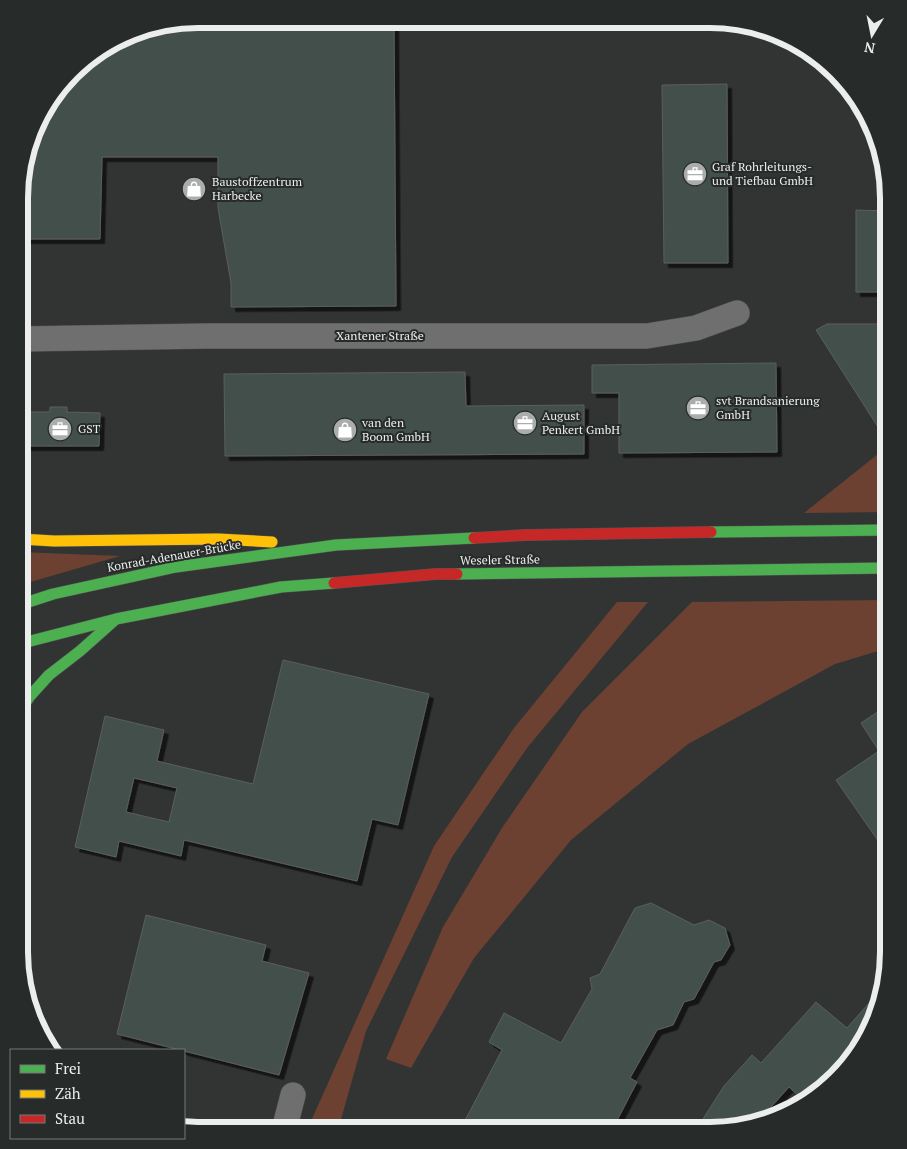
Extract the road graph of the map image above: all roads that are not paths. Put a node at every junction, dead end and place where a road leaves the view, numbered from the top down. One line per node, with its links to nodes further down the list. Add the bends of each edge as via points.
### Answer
1 (737, 313): 2 (street, Xantener Straße, via 696,328 647,336)
2 (28, 339)
3 (880, 530): 5 (main road, Weseler Straße, via 526,535)
4 (28, 540): 5 (main road, via 218,539)
5 (336, 545): 7 (main road, Konrad-Adenauer-Brücke, via 176,568)
6 (880, 568): 8 (main road, Weseler Straße, via 436,574 281,588)
7 (28, 602)
8 (116, 618): 9 (main road); 10 (main road, via 80,652 49,675)
9 (28, 642)
10 (28, 699)
11 (293, 1095): 12 (street)
12 (286, 1121)

